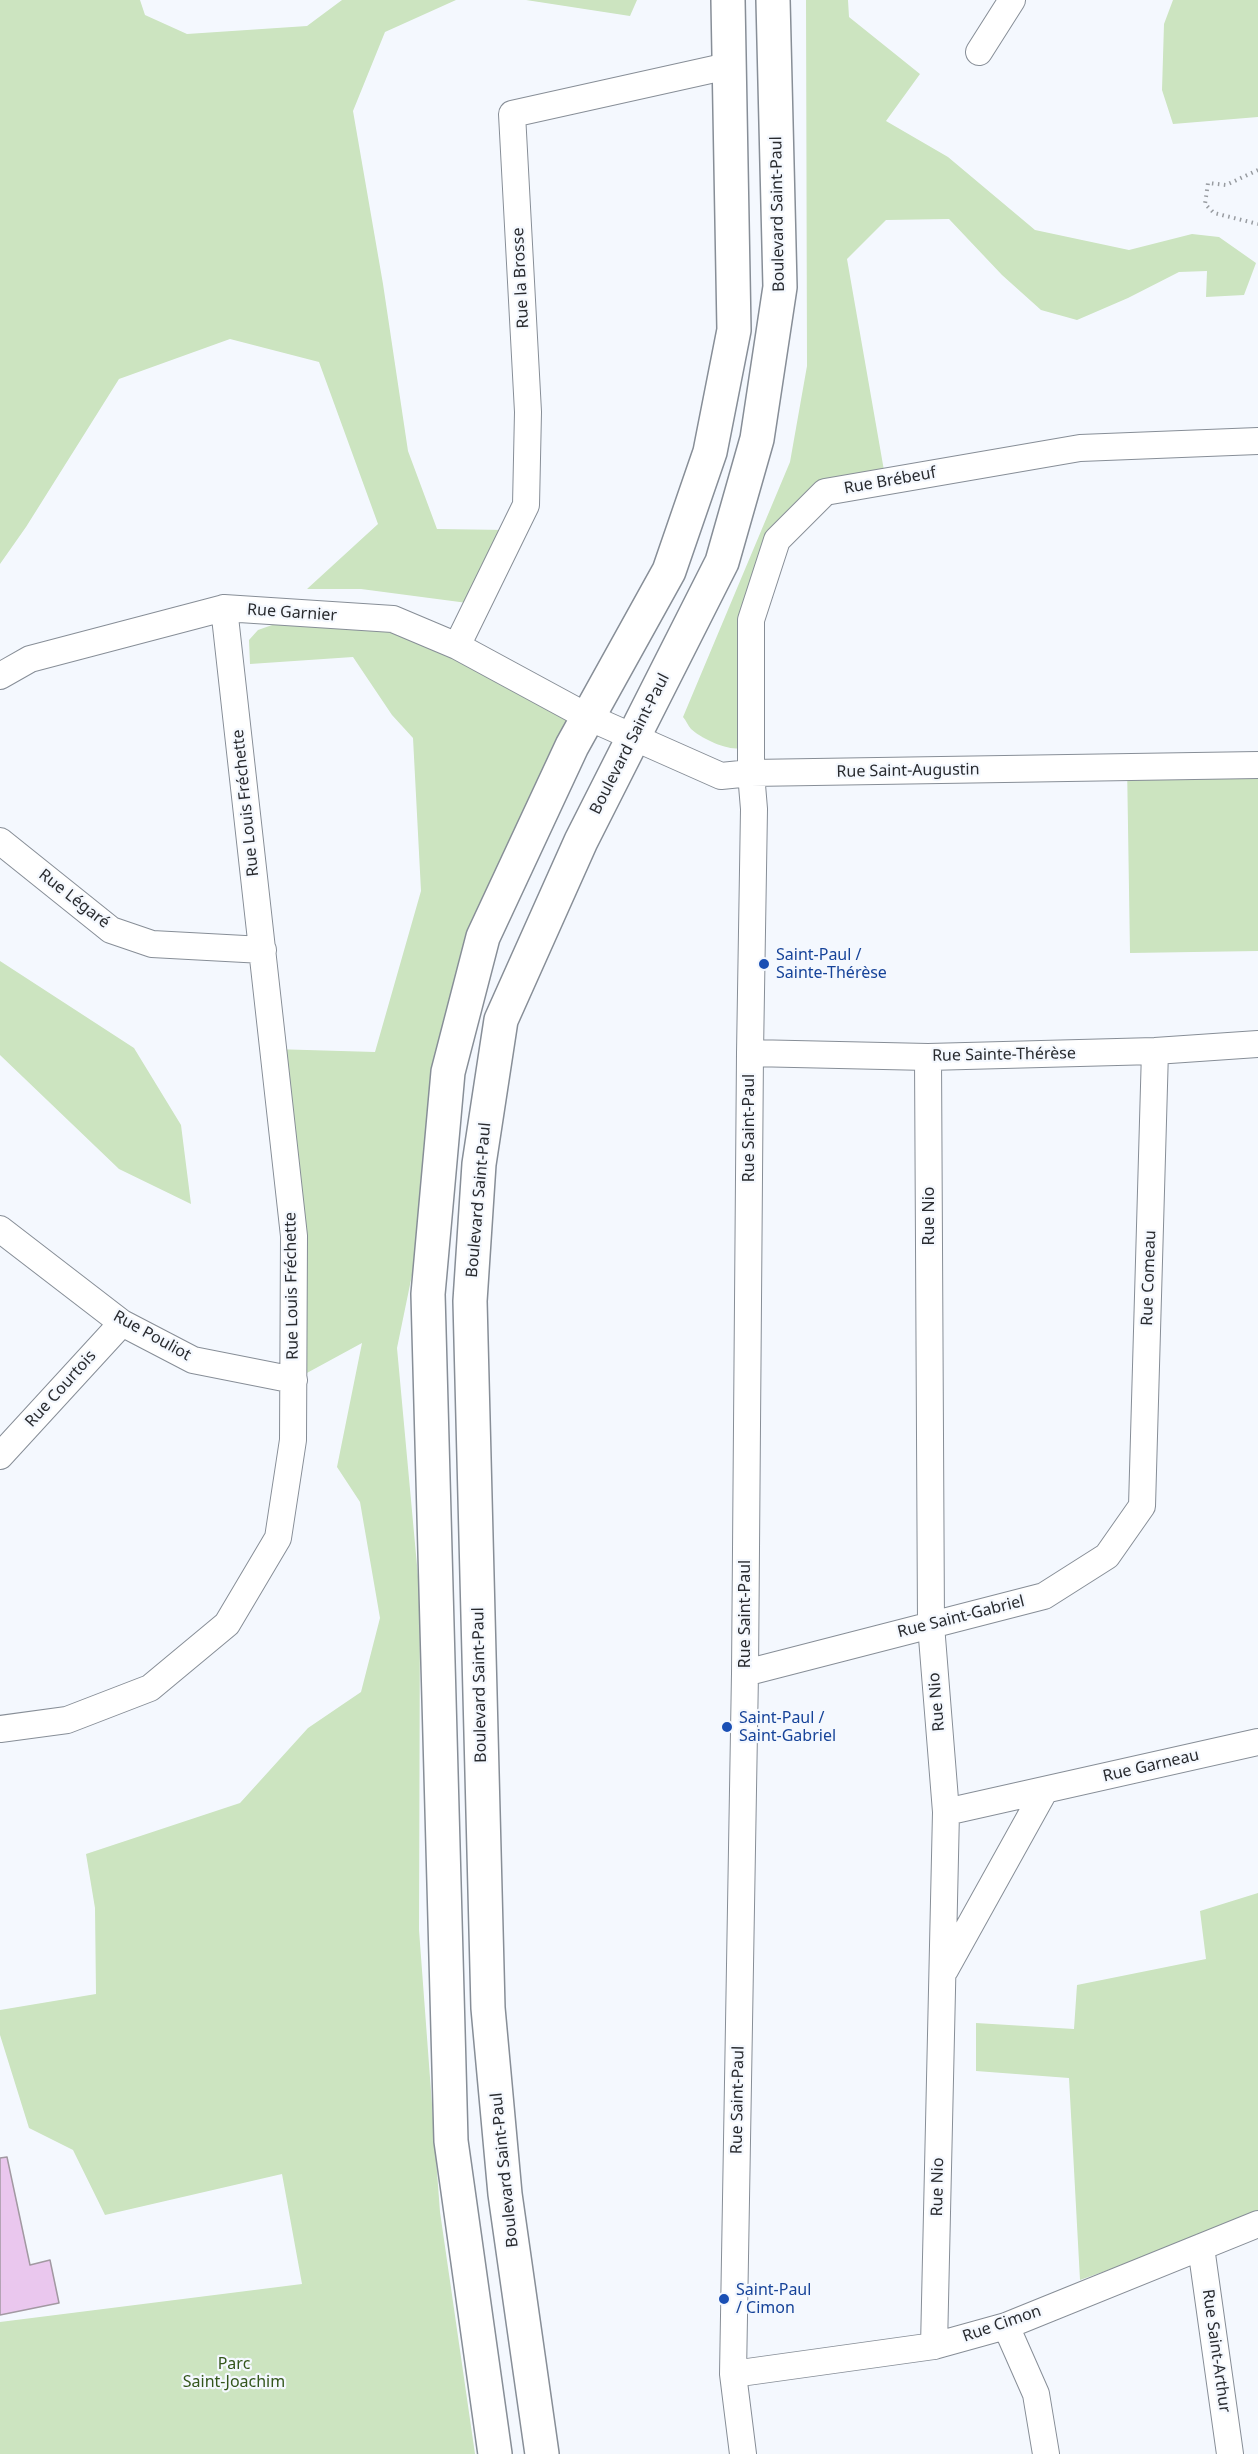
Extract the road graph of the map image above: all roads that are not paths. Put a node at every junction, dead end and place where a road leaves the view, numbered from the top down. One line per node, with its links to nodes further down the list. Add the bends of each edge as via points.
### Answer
1 (728, 0): 5 (main road)
2 (773, 0): 11 (main road, Boulevard Saint-Paul, via 780,287 757,439 722,562)
3 (1012, 0): 4 (street)
4 (979, 52)
5 (728, 66): 8 (street, Rue la Brosse, via 512,114 528,412 526,505); 10 (main road, via 734,330 710,452 669,571)
6 (1258, 441): 13 (street, Rue Brébeuf, via 1080,448 825,492 777,540 751,620)
7 (224, 608): 8 (street, Rue Garnier, via 393,619); 9 (street, Rue Garnier, via 30,659); 15 (street, Rue Louis Fréchette)
8 (457, 646): 10 (street, Rue Garnier)
9 (0, 676)
10 (581, 713): 11 (street, Rue Saint-Augustin); 37 (main road, via 483,937 448,1072 428,1294 451,2141)
11 (632, 737): 13 (street, Rue Saint-Augustin, via 721,776); 38 (main road, Boulevard Saint-Paul, via 581,840 501,1020 479,1164 470,1301 489,2008 505,2194)
12 (1258, 765): 13 (street, Rue Saint-Augustin)
13 (751, 773): 18 (street, Rue Saint-Paul, via 754,809)
14 (0, 841): 15 (street, Rue Légaré, via 111,930 152,944)
15 (263, 950): 22 (street, Rue Louis Fréchette, via 294,1236)
16 (1258, 1044): 17 (street, Rue Sainte-Thérèse)
17 (1155, 1051): 19 (street, Rue Sainte-Thérèse); 24 (street, Rue Comeau)
18 (750, 1053): 19 (street, Rue Sainte-Thérèse); 26 (street, Rue Saint-Paul)
19 (928, 1057): 25 (street, Rue Nio)
20 (0, 1229): 21 (street, Rue Pouliot)
21 (122, 1323): 22 (street, Rue Pouliot, via 193,1360); 23 (street, Rue Courtois)
22 (294, 1380): 27 (street, Rue Louis Fréchette, via 293,1440 278,1538 227,1624 150,1688 67,1720)
23 (0, 1456)
24 (1142, 1506): 25 (street, Rue Saint-Gabriel, via 1107,1556 1044,1596)
25 (931, 1625): 26 (street, Rue Saint-Gabriel); 30 (street, Rue Nio)
26 (745, 1673): 36 (street, Rue Saint-Paul)
27 (0, 1729)
28 (1258, 1742): 29 (street, Rue Garneau)
29 (1045, 1790): 30 (street, Rue Garneau); 31 (street)
30 (946, 1812): 31 (street, Rue Nio)
31 (943, 1972): 35 (street, Rue Nio)
32 (1258, 2224): 33 (street, Rue Cimon)
33 (1201, 2247): 34 (street, Rue Cimon); 41 (street, Rue Saint-Arthur)
34 (1006, 2326): 35 (street, Rue Cimon); 40 (street, via 1036,2394)
35 (934, 2346): 36 (street, Rue Cimon)
36 (733, 2374): 39 (street, Rue Saint-Paul)
37 (495, 2454)
38 (542, 2454)
39 (743, 2454)
40 (1046, 2454)
41 (1230, 2454)

